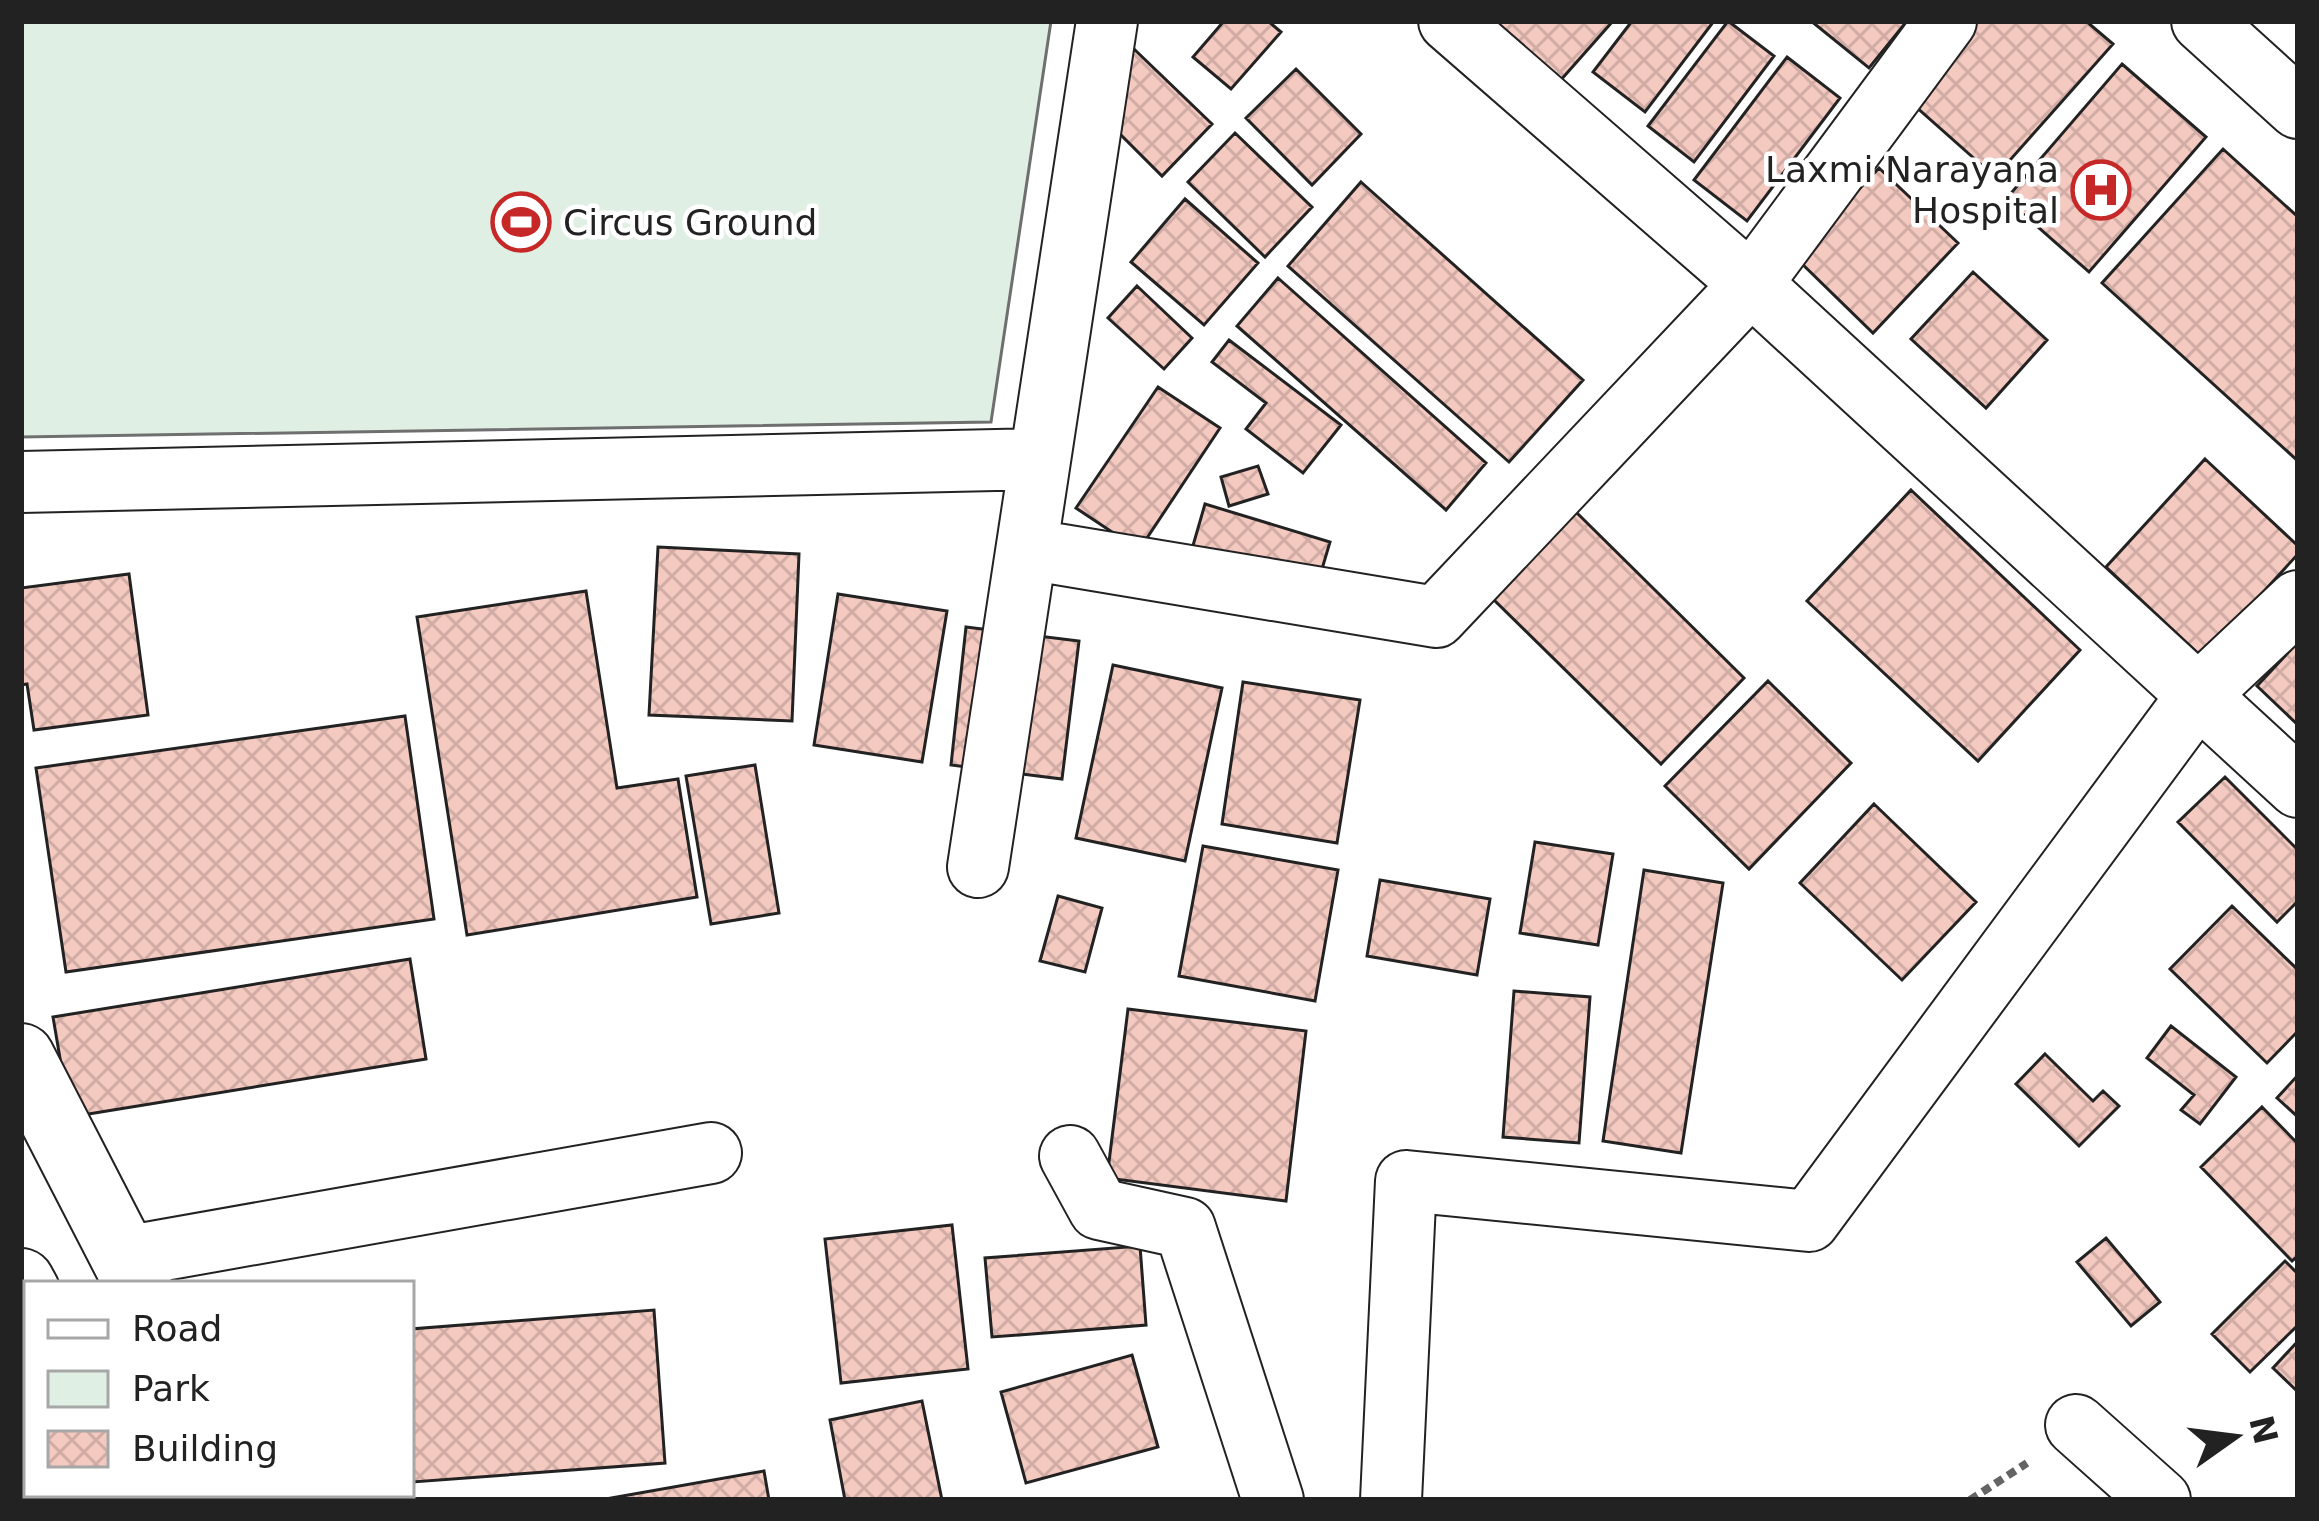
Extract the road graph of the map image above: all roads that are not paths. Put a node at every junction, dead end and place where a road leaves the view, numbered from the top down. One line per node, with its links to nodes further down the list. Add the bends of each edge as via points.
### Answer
1 (1107, 21): 7 (street)
2 (1449, 21): 6 (street)
3 (1946, 21): 6 (street)
4 (2202, 21): 5 (street)
5 (2298, 108)
6 (1751, 284): 9 (street, via 1436,617); 11 (street)
7 (1040, 459): 8 (street); 9 (street)
8 (21, 482)
9 (1027, 549): 13 (street)
10 (2298, 601): 11 (street)
11 (2198, 695): 12 (street); 20 (street, via 1808,1221 1406,1181)
12 (2298, 787)
13 (978, 867)
14 (21, 1057): 17 (main road)
15 (711, 1153): 17 (street)
16 (1070, 1156): 19 (street, via 1099,1209 1185,1228)
17 (131, 1270)
18 (2076, 1425): 21 (street)
19 (1273, 1500)
20 (1391, 1500)
21 (2160, 1500)

